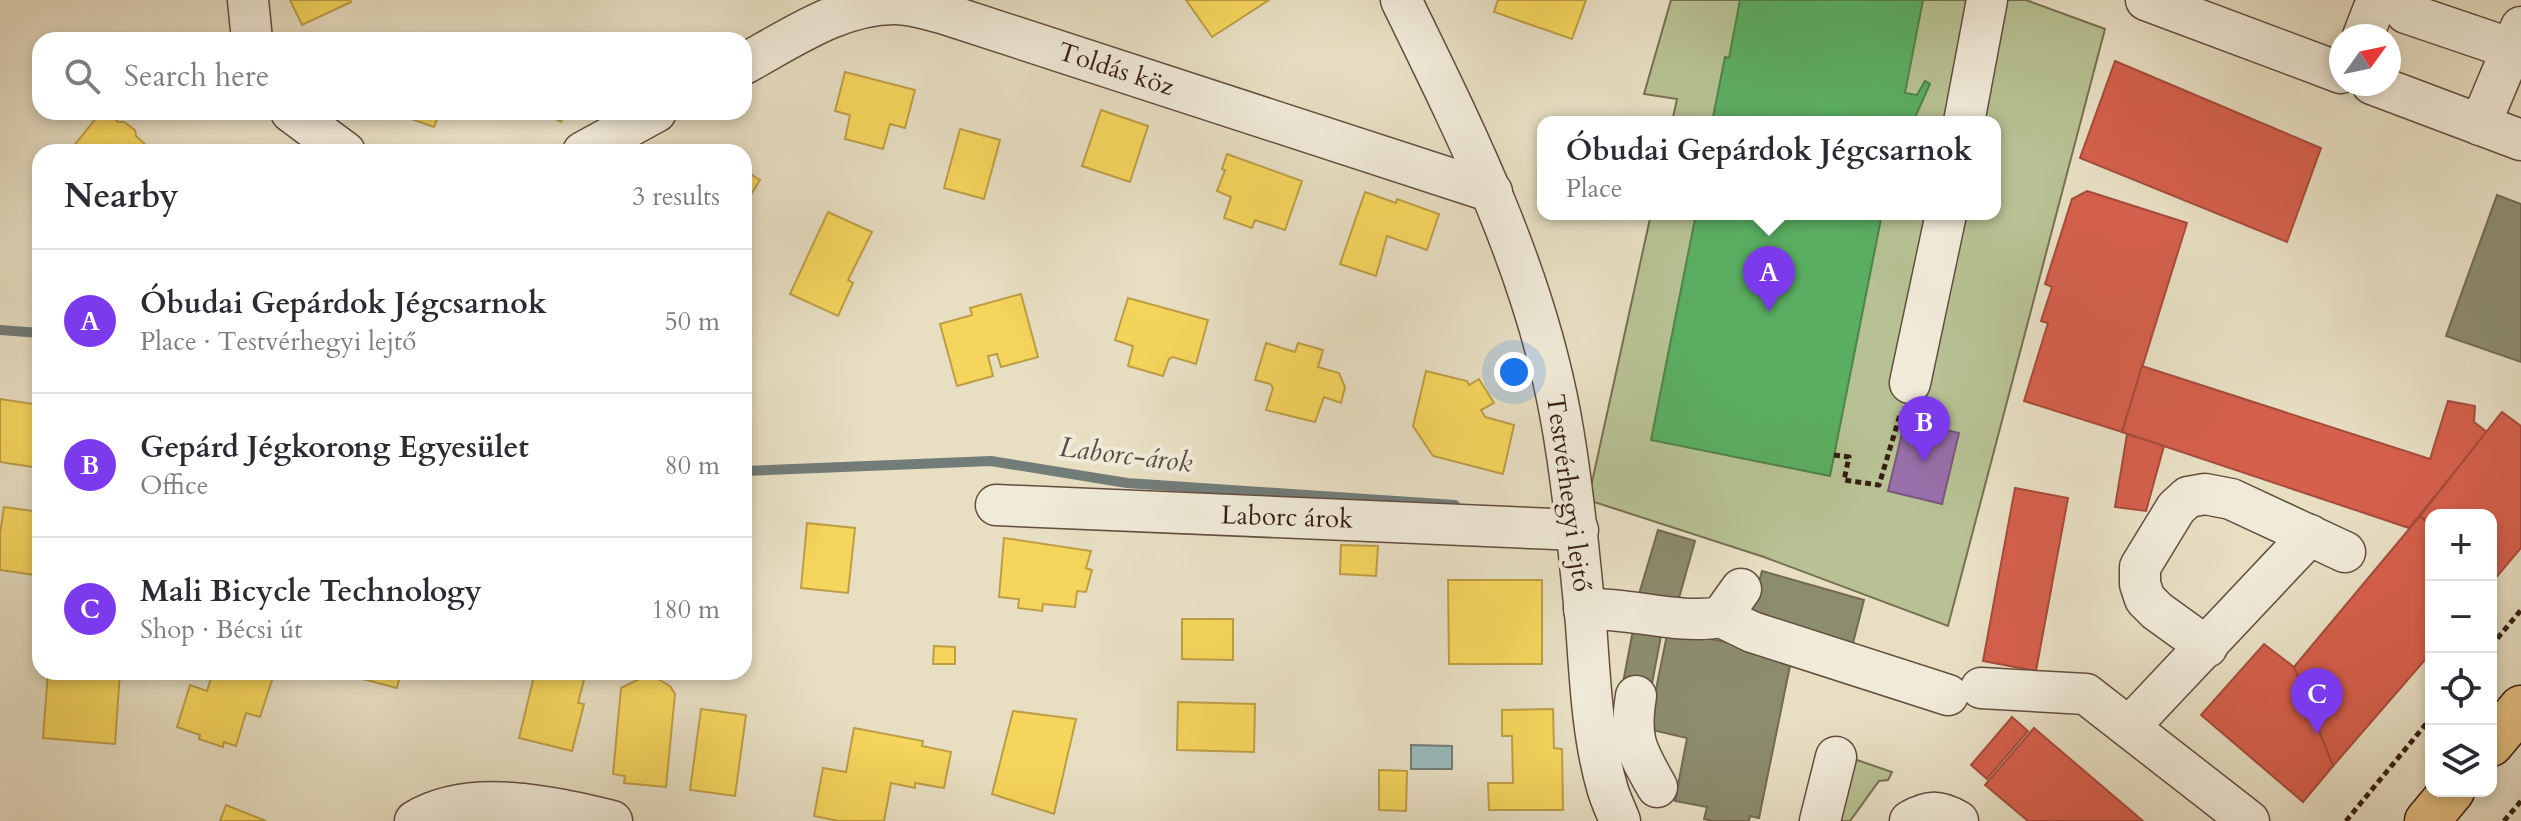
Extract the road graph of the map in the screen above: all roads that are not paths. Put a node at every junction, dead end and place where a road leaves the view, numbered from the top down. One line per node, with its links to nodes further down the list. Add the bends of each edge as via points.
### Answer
1 (248, 0): 7 (street)
2 (1401, 0): 19 (street, Testvérhegyi lejtő)
3 (1987, 0): 12 (street)
4 (2146, 0): 10 (street)
5 (2392, 7): 6 (street); 8 (street)
6 (2375, 24)
7 (251, 32)
8 (2516, 38): 15 (street)
9 (752, 60): 19 (street, Toldás köz, via 848,11 897,4 945,14)
10 (2329, 69)
11 (2401, 95): 15 (street)
12 (1965, 116)
13 (302, 120): 17 (street)
14 (641, 120): 18 (street)
15 (2480, 125): 16 (street)
16 (2521, 140)
17 (334, 144)
18 (598, 144)
19 (1492, 192): 23 (street, Testvérhegyi lejtő, via 1546,350)
20 (1945, 220): 21 (street)
21 (1910, 383)
22 (996, 505): 23 (street, Laborc árok)
23 (1578, 530): 26 (street, Testvérhegyi lejtő)
24 (2310, 535): 25 (street); 27 (street); 27 (street, via 2231,499 2205,494 2188,497 2176,508 2140,567 2140,584 2157,611)
25 (2345, 552)
26 (1584, 609): 30 (street, via 1703,620 1731,603 1752,632 1964,692 2086,694); 38 (street, Testvérhegyi lejtő, via 1595,726 1607,788)
27 (2207, 647): 30 (street)
28 (1636, 696): 35 (street, via 1632,722)
29 (2521, 708): 31 (main road)
30 (2129, 727): 42 (street)
31 (2497, 737)
32 (1668, 740): 35 (street)
33 (1836, 757): 39 (street)
34 (2447, 797): 43 (main road)
35 (1648, 804)
36 (415, 821): 37 (street, via 452,807 508,803)
37 (612, 821)
38 (1620, 821)
39 (1820, 821)
40 (1910, 821): 41 (street, via 1943,812)
41 (1958, 821)
42 (2249, 821)
43 (2427, 821)

